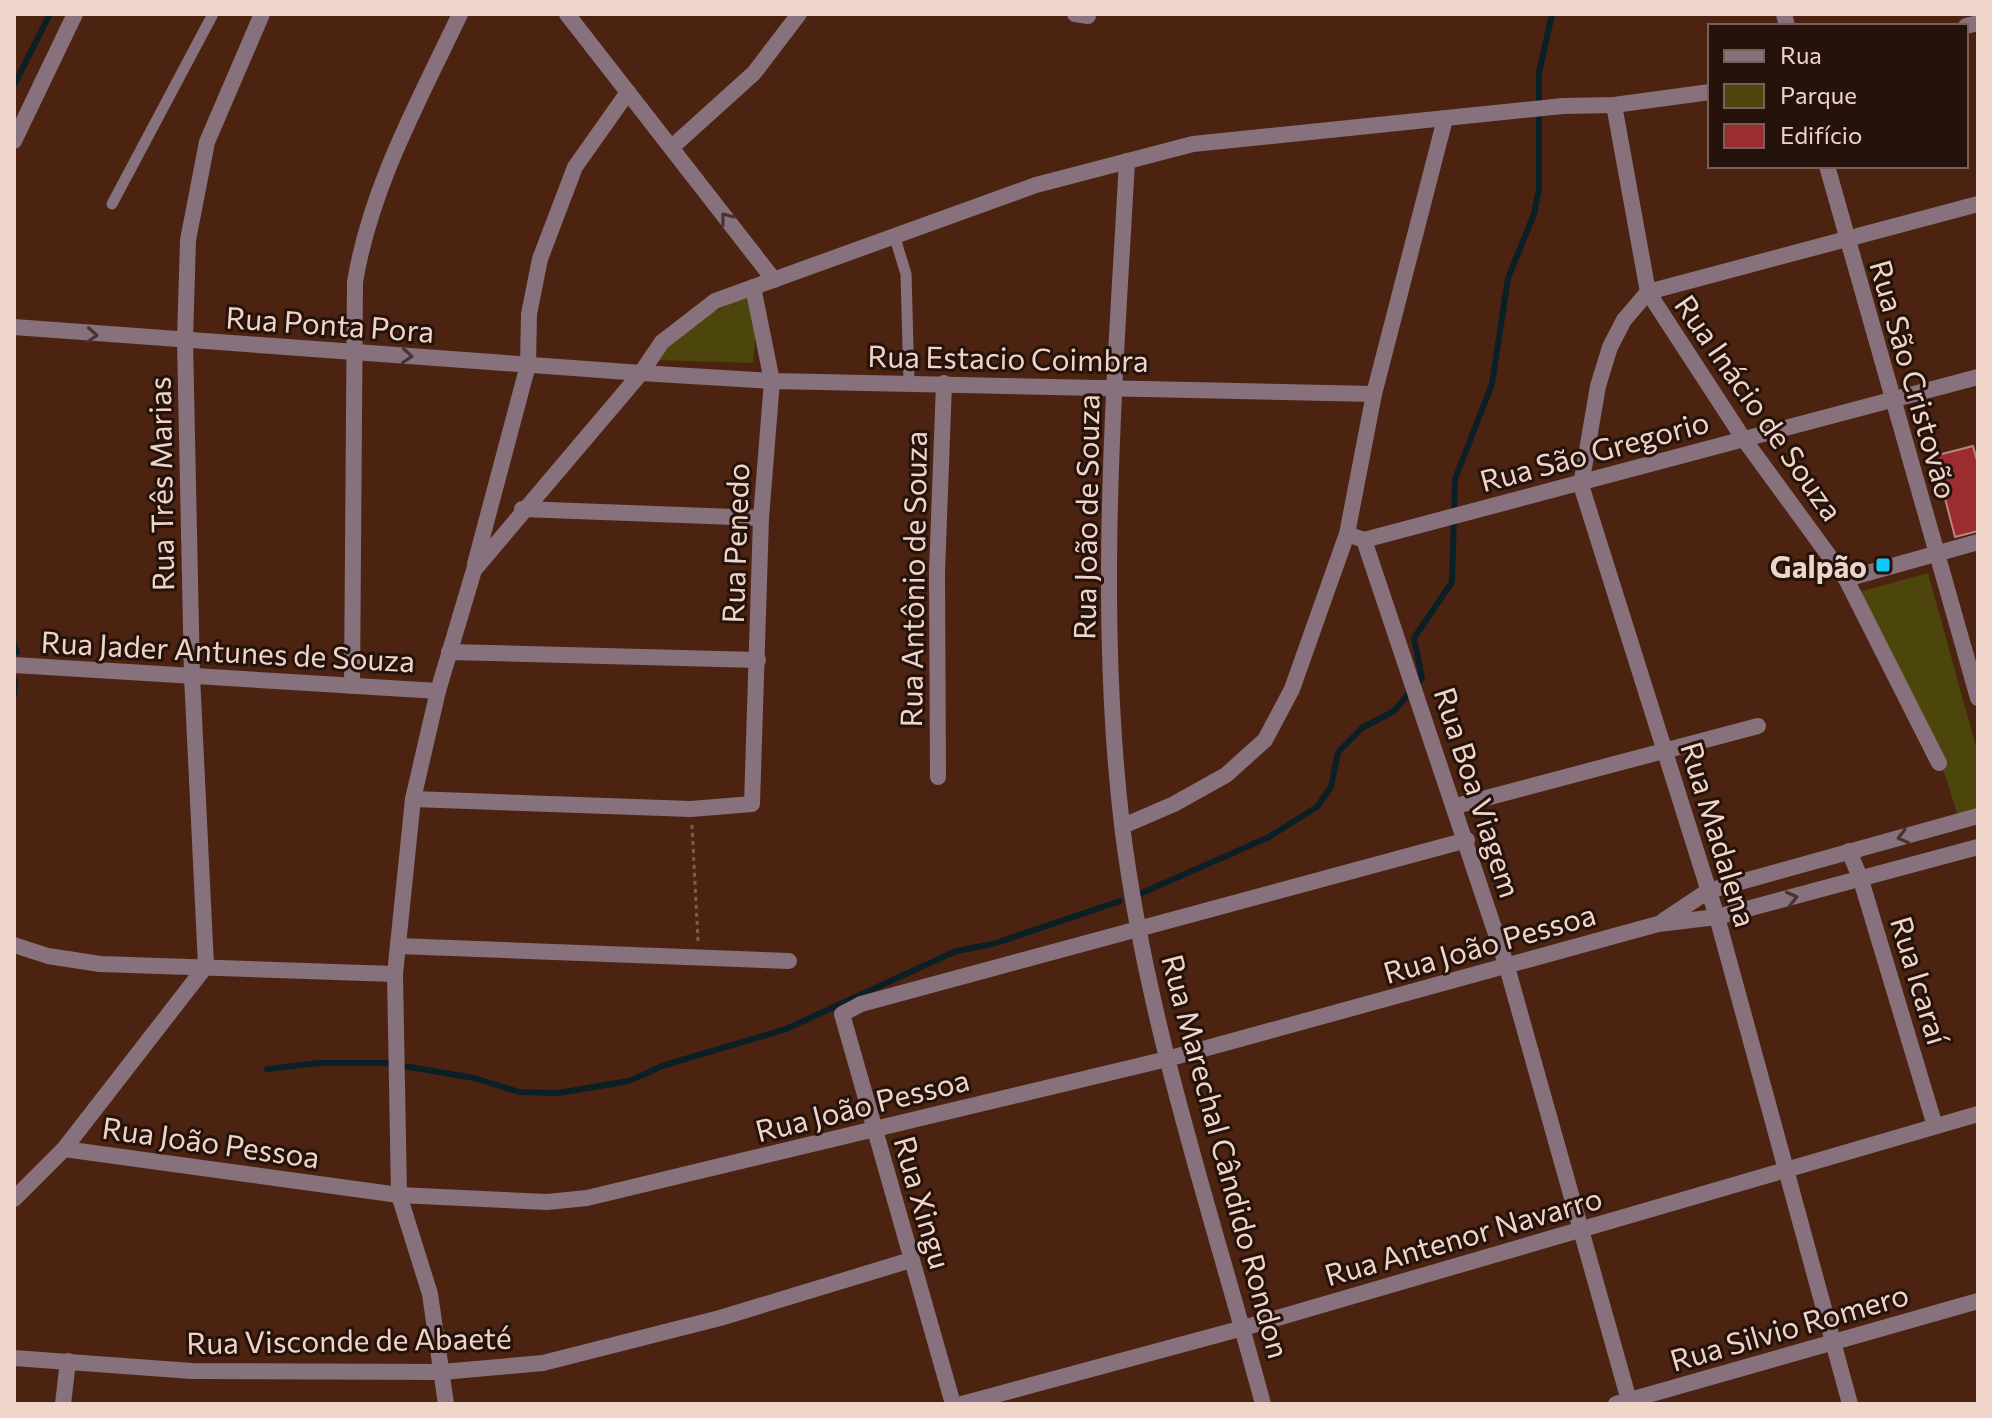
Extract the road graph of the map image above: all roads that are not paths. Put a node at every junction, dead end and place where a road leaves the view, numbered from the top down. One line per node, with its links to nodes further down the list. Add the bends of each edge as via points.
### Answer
1 (75, 14): 11 (street)
2 (213, 14): 15 (lane)
3 (262, 14): 23 (street, Rua Três Marias, via 207,142 195,190)
4 (460, 14): 24 (street, via 400,140 363,235 355,282)
5 (567, 14): 7 (street)
6 (799, 14): 12 (street, via 754,73)
7 (628, 92): 12 (street); 25 (street, via 575,167 557,209 529,314)
8 (1708, 92): 9 (street)
9 (1614, 105): 10 (street); 21 (street, Rua Inácio de Souza)
10 (1445, 119): 13 (street, via 1193,144); 32 (street)
11 (14, 141)
12 (672, 147): 19 (street, one-way to 12)
13 (1127, 161): 17 (street, via 1036,185); 31 (street, Rua João de Souza)
14 (1828, 168): 18 (street, Rua São Cristovão)
15 (112, 204)
16 (1978, 204): 18 (street)
17 (895, 238): 19 (street); 29 (lane, via 906,274)
18 (1848, 241): 21 (street); 33 (street, Rua São Cristovão)
19 (774, 280): 20 (street)
20 (753, 287): 26 (street, via 715,301 685,321); 28 (street, Rua Penedo)
21 (1648, 292): 34 (street, Rua Inácio de Souza); 35 (street, Rua Madalena, via 1610,347)
22 (14, 327): 23 (street, Rua Ponta Pora, one-way to 23)
23 (185, 340): 24 (street, Rua Ponta Pora); 47 (street, Rua Três Marias)
24 (354, 352): 25 (street, Rua Ponta Pora, one-way to 25); 48 (street)
25 (528, 365): 26 (street, Rua Ponta Pora); 42 (street)
26 (641, 373): 28 (street, Rua Estacio Coimbra); 36 (street)
27 (1978, 377): 33 (street, Rua São Gregorio)
28 (772, 381): 29 (street, Rua Estacio Coimbra); 37 (street, Rua Penedo)
29 (909, 383): 30 (street, Rua Estacio Coimbra)
30 (944, 383): 31 (street, Rua Estacio Coimbra); 54 (street, Rua Antônio de Souza, via 937,573)
31 (1115, 386): 32 (street, Rua Estacio Coimbra); 58 (street, Rua João de Souza, via 1110,678)
32 (1374, 394): 38 (street)
33 (1892, 399): 34 (street, Rua São Gregorio); 41 (street, Rua São Cristovão)
34 (1743, 438): 35 (street, Rua São Gregorio); 43 (street, Rua Inácio de Souza)
35 (1581, 485): 39 (street, Rua São Gregorio); 52 (street, Rua Madalena)
36 (522, 509): 37 (street); 42 (street)
37 (761, 518): 45 (street, Rua Penedo)
38 (1347, 534): 39 (street); 58 (street, via 1292,689 1265,740 1226,775)
39 (1364, 540): 56 (street, Rua Boa Viagem)
40 (1978, 542): 41 (street)
41 (1935, 554): 43 (street); 50 (street, Rua São Cristovão)
42 (474, 570): 44 (street)
43 (1846, 579): 53 (street, Rua Inácio de Souza)
44 (449, 652): 45 (street); 49 (street)
45 (758, 660): 55 (street, Rua Penedo, via 752,804 691,809)
46 (14, 665): 47 (street, Rua Jader Antunes de Souza)
47 (192, 676): 48 (street, Rua Jader Antunes de Souza); 70 (street, Rua Três Marias)
48 (352, 686): 49 (street, Rua Jader Antunes de Souza)
49 (438, 691): 55 (street)
50 (1978, 698)
51 (1758, 726): 52 (street)
52 (1667, 752): 56 (street); 63 (street, Rua Madalena)
53 (1939, 763)
54 (938, 777)
55 (413, 799): 68 (street)
56 (1456, 806): 59 (street, Rua Boa Viagem)
57 (1978, 816): 61 (street, Rua João Pessoa, one-way to 61)
58 (1123, 826): 66 (street, Rua Marechal Cândido Rondon)
59 (1467, 840): 66 (street); 71 (street, Rua Boa Viagem)
60 (1978, 847): 62 (street, Rua João Pessoa)
61 (1849, 851): 62 (street, Rua Icaraí); 63 (street, Rua João Pessoa)
62 (1861, 880): 64 (street, Rua João Pessoa, one-way to 62); 75 (street, Rua Icaraí)
63 (1708, 891): 64 (street, Rua Madalena); 65 (street, Rua João Pessoa)
64 (1717, 917): 65 (street, Rua João Pessoa); 78 (street, Rua Madalena)
65 (1658, 924): 71 (street, Rua João Pessoa)
66 (1140, 929): 73 (street, Rua Marechal Cândido Rondon); 76 (street, Rua Xingu, via 861,1004 842,1014)
67 (14, 945): 70 (street, via 100,964)
68 (398, 946): 69 (street); 72 (street)
69 (789, 961)
70 (206, 966): 72 (street); 77 (street)
71 (1507, 967): 73 (street, Rua João Pessoa); 81 (street, Rua Boa Viagem)
72 (395, 974): 79 (street)
73 (1167, 1059): 76 (street, Rua João Pessoa); 84 (street, Rua Marechal Cândido Rondon)
74 (1978, 1114): 75 (street, Rua Antenor Navarro)
75 (1935, 1126): 78 (street, Rua Antenor Navarro)
76 (875, 1131): 79 (street, Rua João Pessoa, via 587,1198 547,1202); 82 (street, Rua Xingu)
77 (64, 1149): 79 (street, Rua João Pessoa); 80 (street)
78 (1786, 1171): 81 (street, Rua Antenor Navarro); 85 (street, Rua Madalena)
79 (399, 1195): 88 (street, via 430,1294)
80 (14, 1199)
81 (1581, 1229): 84 (street, Rua Antenor Navarro); 89 (street, Rua Boa Viagem)
82 (911, 1260): 88 (street, Rua Visconde de Abaeté, via 720,1318 543,1363); 92 (street, Rua Xingu)
83 (1978, 1301): 85 (street, Rua Silvio Romero)
84 (1243, 1328): 93 (street, Rua Antenor Navarro); 94 (street, Rua Marechal Cândido Rondon)
85 (1833, 1344): 89 (street, Rua Silvio Romero); 95 (street, Rua Madalena)
86 (14, 1358): 87 (street, Rua Visconde de Abaeté)
87 (68, 1361): 88 (street, Rua Visconde de Abaeté, via 192,1371); 90 (street)
88 (442, 1372): 91 (street)
89 (1625, 1403)
90 (63, 1404)
91 (446, 1404)
92 (953, 1404)
93 (962, 1404)
94 (1263, 1404)
95 (1850, 1404)

